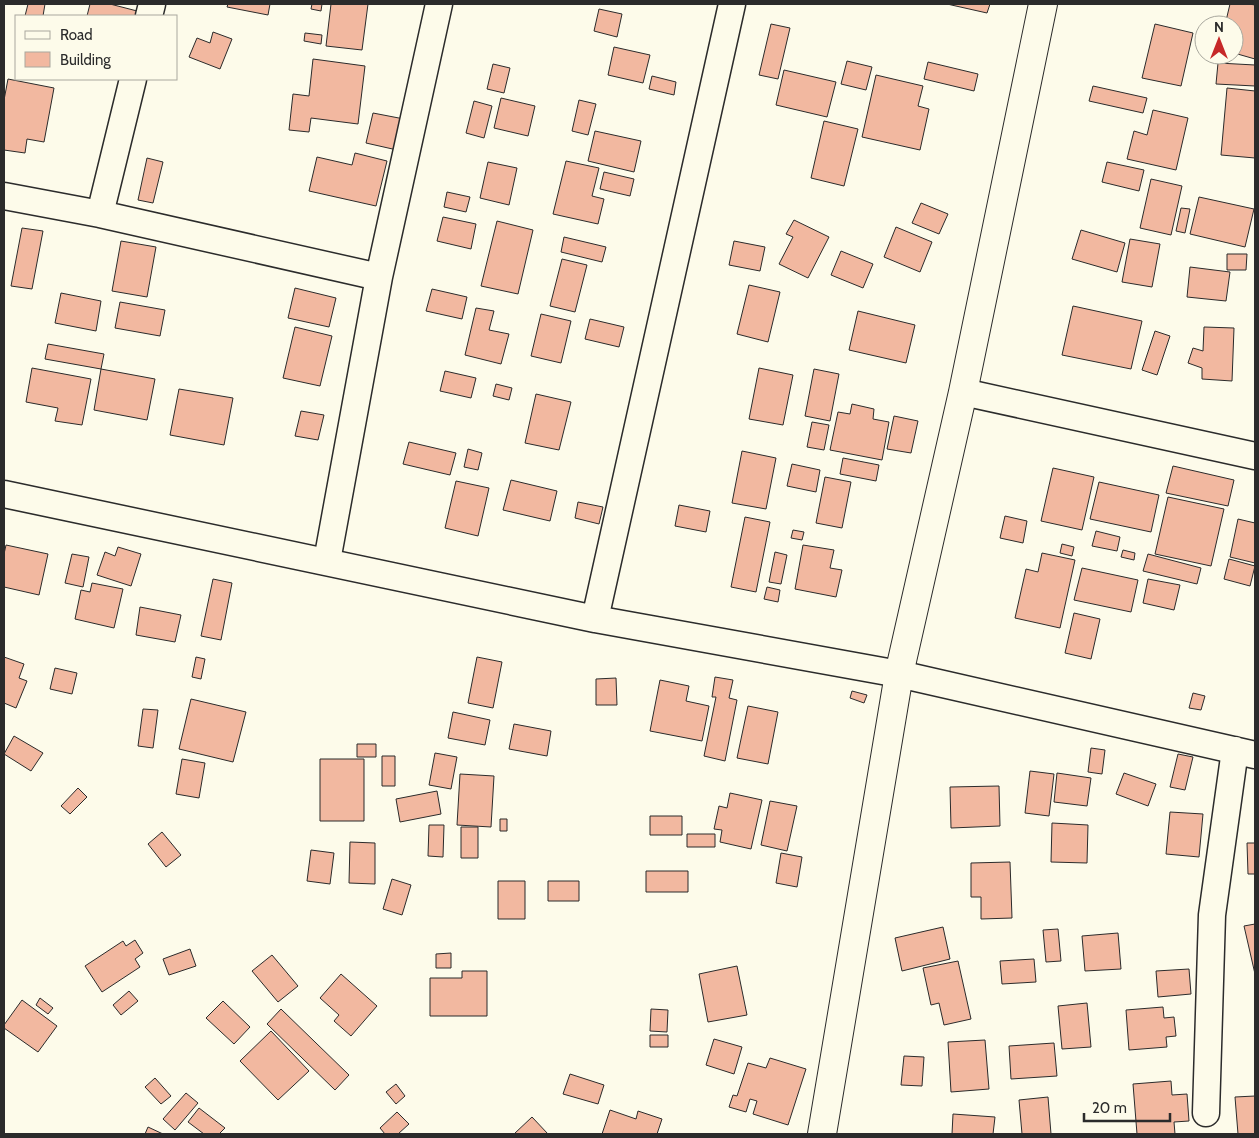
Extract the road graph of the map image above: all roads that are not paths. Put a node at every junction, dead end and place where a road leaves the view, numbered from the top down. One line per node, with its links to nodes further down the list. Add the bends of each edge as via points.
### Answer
1 (439, 4): 7 (street)
2 (732, 4): 12 (street)
3 (1043, 4): 8 (street)
4 (133, 80): 6 (street)
5 (4, 196): 6 (street)
6 (100, 214): 7 (street)
7 (379, 277): 11 (street)
8 (963, 392): 9 (street); 13 (street)
9 (1254, 450)
10 (4, 494): 11 (street)
11 (327, 562): 12 (street)
12 (595, 619): 13 (street)
13 (899, 674): 14 (street); 16 (street)
14 (1245, 753): 15 (street, via 1212,916)
15 (1206, 1113)
16 (822, 1134)

